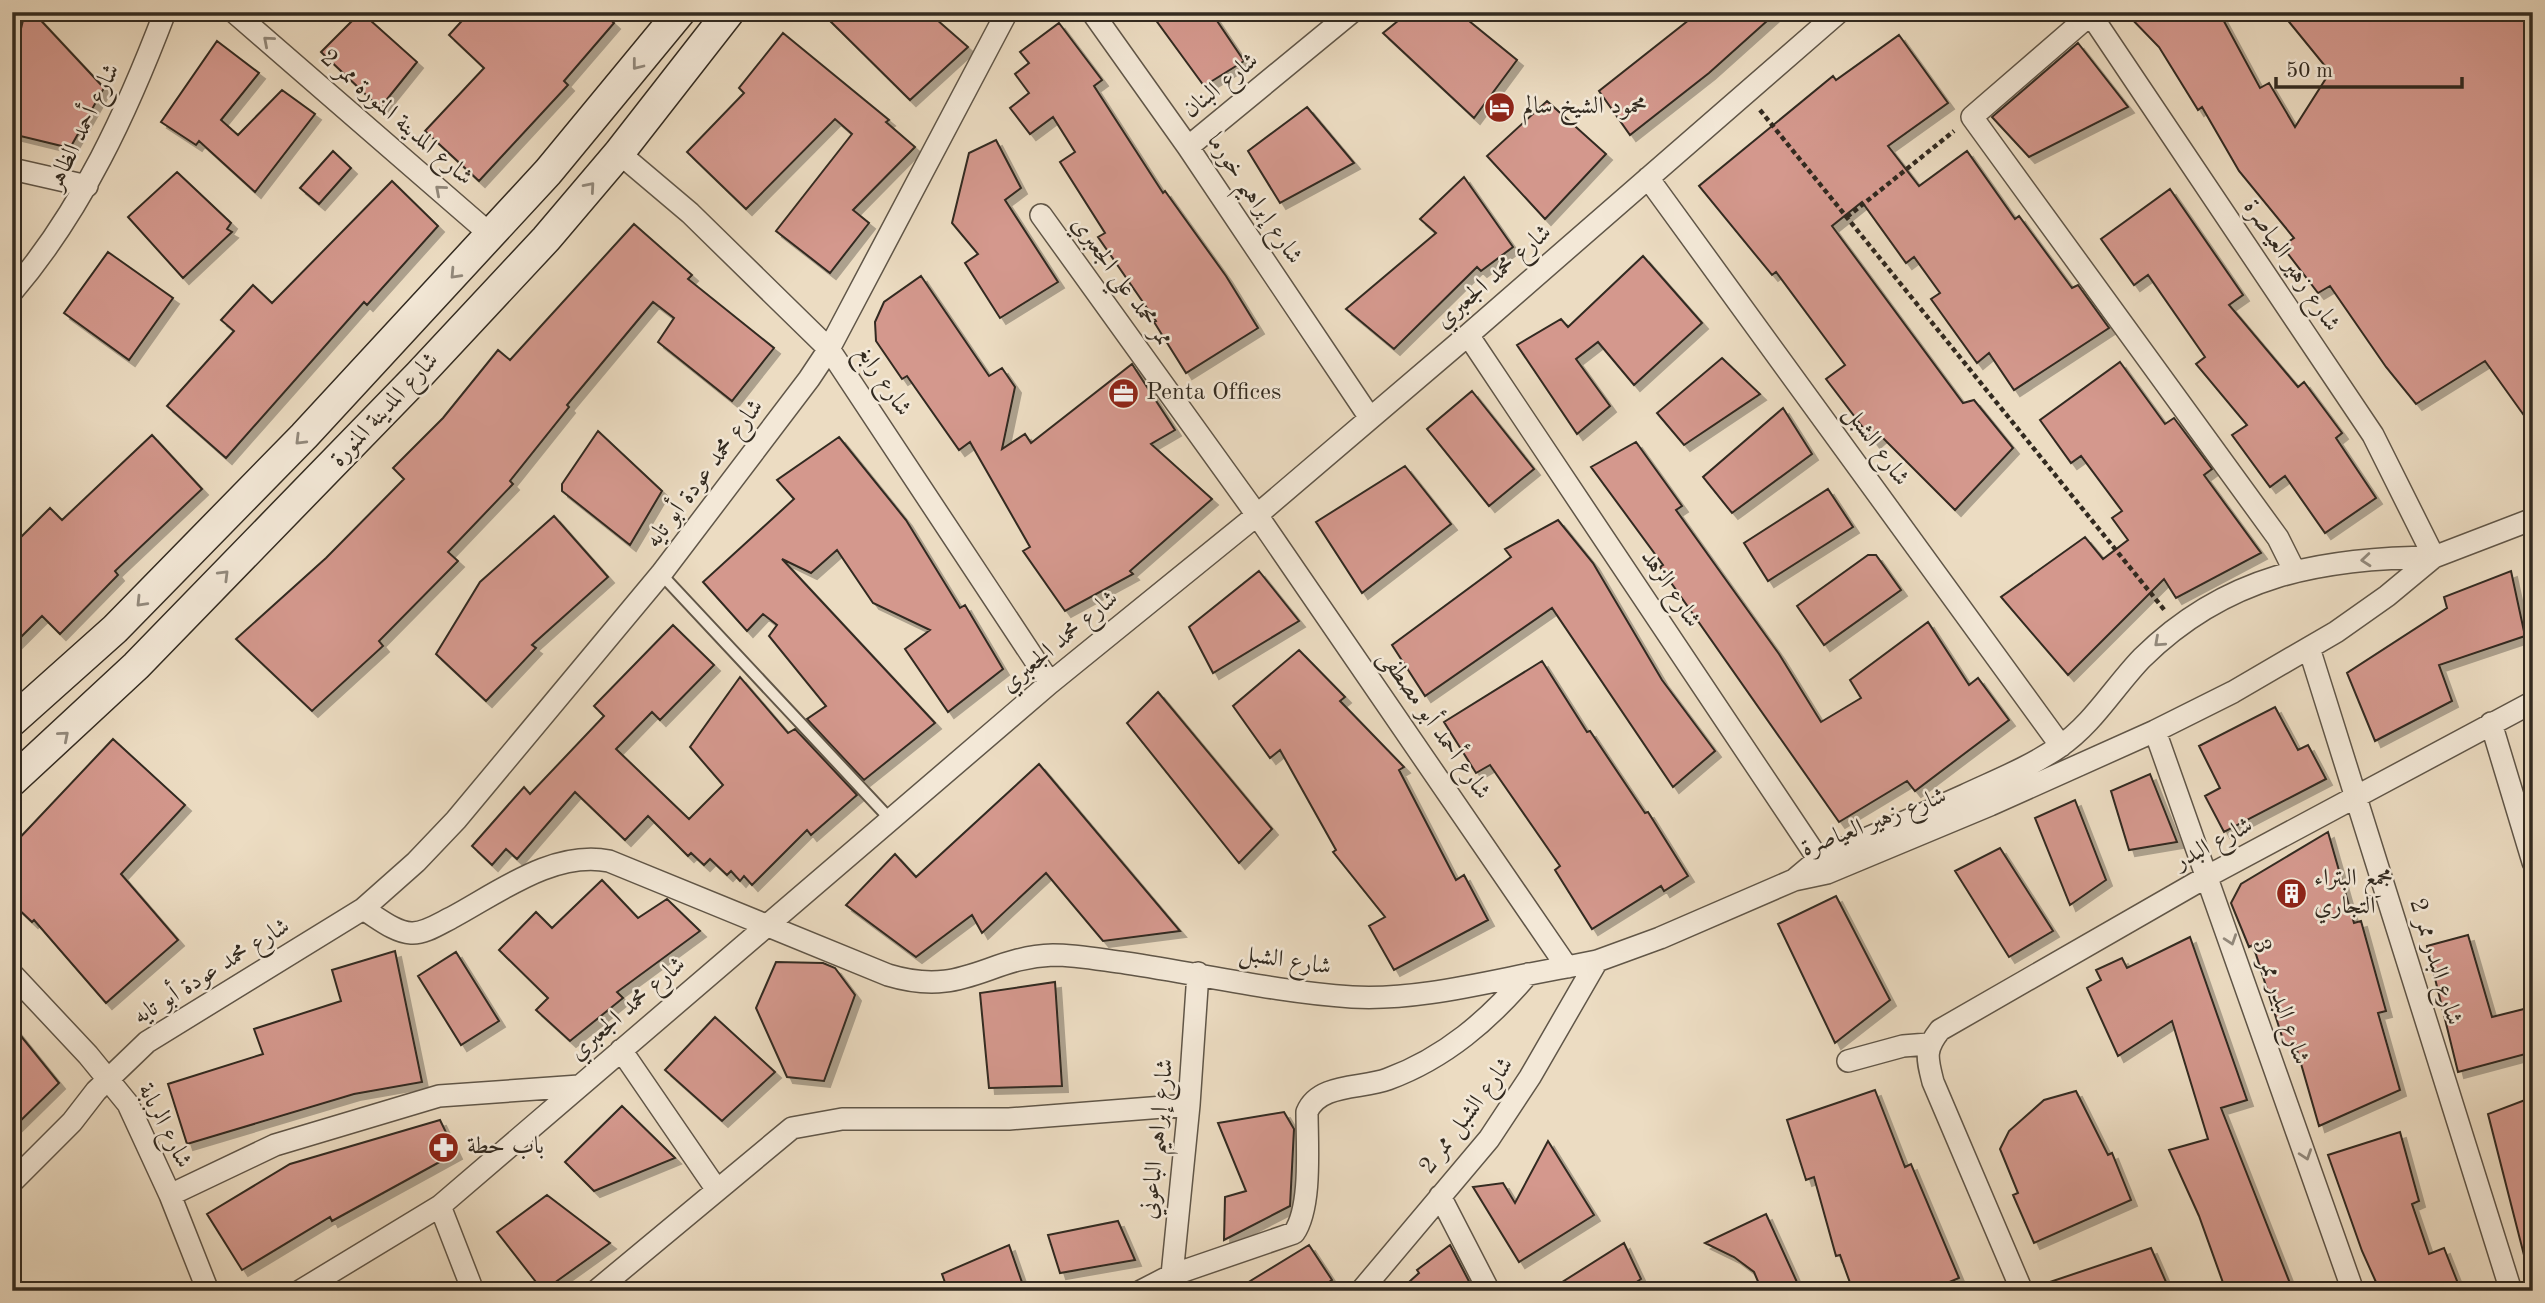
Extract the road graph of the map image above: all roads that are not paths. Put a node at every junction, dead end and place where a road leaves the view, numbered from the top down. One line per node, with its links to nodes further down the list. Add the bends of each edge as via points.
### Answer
1 (165, 12): 14 (street, شارع أحمد الظاهر)
2 (234, 12): 16 (street, شارع المدينة المنورة ممر 2, one-way to 2)
3 (680, 12): 16 (main road, شارع المدينة المنورة, one-way to 16, via 589,125)
4 (729, 12): 11 (main road, شارع المدينة المنورة)
5 (1007, 12): 19 (street, شارع محمد عودة أبو تايه)
6 (1092, 12): 10 (street, شارع إبراهيم خورما)
7 (1352, 12): 10 (street, شارع البنان)
8 (1839, 12): 13 (street, شارع محمد الجعبري)
9 (2090, 13): 23 (street, شارع زهير العياصرة, via 2373,435); 24 (street, via 1972,117 2278,538)
10 (1188, 147): 20 (street, شارع إبراهيم خورما)
11 (619, 153): 19 (street, شارع رابغ, via 690,213); 33 (main road, شارع المدينة المنورة, one-way to 11, via 127,675 325,474 546,239)
12 (12, 169): 14 (street)
13 (1648, 178): 18 (street, شارع محمد الجعبري); 32 (street, شارع الشبل)
14 (87, 186): 17 (street, شارع أحمد الظاهر)
15 (1041, 215): 21 (street, ممر محمد علي الجعبري)
16 (491, 235): 29 (main road, شارع المدينة المنورة, one-way to 29, via 115,629)
17 (12, 292)
18 (1468, 335): 20 (street, شارع محمد الجعبري); 38 (street, شارع الزهد)
19 (829, 349): 25 (street, شارع محمد عودة أبو تايه); 27 (street, شارع رابغ)
20 (1370, 418): 21 (street, شارع محمد الجعبري)
21 (1257, 515): 27 (street, شارع محمد الجعبري); 44 (street, شارع أحمد أبو مصطفى)
22 (2533, 519): 23 (street, شارع زهير العياصرة)
23 (2434, 557): 24 (street, شارع زهير العياصرة, one-way to 24, via 2363,559); 26 (street, شارع زهير العياصرة, via 2362,615)
24 (2294, 570): 32 (street, شارع زهير العياصرة, one-way to 32, via 2233,592 2178,626)
25 (661, 574): 36 (lane); 41 (street, شارع محمد عودة أبو تايه, via 456,820)
26 (2309, 648): 31 (street, شارع زهير العياصرة); 35 (street, شارع البدر ممر 2)
27 (1050, 683): 36 (street, شارع محمد الجعبري)
28 (2533, 702): 30 (street, شارع البدر)
29 (12, 721)
30 (2491, 723): 35 (street, شارع البدر); 37 (street)
31 (2155, 731): 34 (street, شارع زهير العياصرة); 39 (street, شارع البدر ممر 3)
32 (2061, 746): 34 (street, شارع زهير العياصرة, via 2010,776)
33 (12, 781)
34 (1987, 796): 38 (street, شارع زهير العياصرة)
35 (2356, 798): 39 (street, شارع البدر); 69 (street, شارع البدر ممر 2)
36 (890, 819): 42 (street, شارع محمد الجعبري)
37 (2533, 862)
38 (1823, 866): 40 (street, شارع زهير العياصرة)
39 (2208, 876): 48 (street, شارع البدر, via 1957,1018); 68 (street, شارع البدر ممر 3, one-way to 68)
40 (1794, 880): 43 (street, شارع الشبل)
41 (363, 909): 42 (street, via 413,934 541,871 565,861 592,858); 51 (street, شارع محمد عودة أبو تايه, via 176,1022)
42 (767, 924): 45 (street, شارع الشبل, via 888,975 926,983 959,981 1028,958 1053,955); 49 (street, شارع محمد الجعبري)
43 (1598, 961): 44 (street, شارع الشبل); 57 (street, شارع الشبل ممر 2, via 1512,1105)
44 (1567, 967): 47 (street, شارع الشبل)
45 (1198, 973): 47 (street, شارع الشبل, via 1289,990 1379,998); 53 (street, شارع إبراهيم الباعوني)
46 (12, 974): 51 (street, شارع الربابة)
47 (1528, 974): 59 (street, via 1481,1024 1425,1063 1384,1081 1324,1094 1310,1104 1302,1222 1294,1234)
48 (1928, 1044): 50 (street); 67 (street, via 1933,1082)
49 (621, 1050): 52 (street, شارع محمد الجعبري); 55 (street)
50 (1848, 1061)
51 (108, 1078): 54 (street, شارع محمد عودة أبو تايه); 56 (street, شارع الربابة, via 128,1104)
52 (579, 1086): 56 (street, via 439,1096 275,1145); 58 (street, شارع محمد الجعبري)
53 (1189, 1105): 55 (street, via 1009,1119 842,1119 792,1128); 59 (street, شارع إبراهيم الباعوني)
54 (12, 1182)
55 (717, 1190): 63 (street)
56 (170, 1195): 60 (street, شارع الربابة)
57 (1440, 1196): 65 (street, شارع الشبل ممر 2); 66 (street)
58 (440, 1206): 61 (street, شارع محمد الجعبري); 62 (street)
59 (1172, 1275): 64 (street)
60 (208, 1291)
61 (300, 1291)
62 (473, 1291)
63 (596, 1291)
64 (1141, 1291)
65 (1362, 1291)
66 (1489, 1291)
67 (2022, 1291)
68 (2353, 1291)
69 (2511, 1291)

